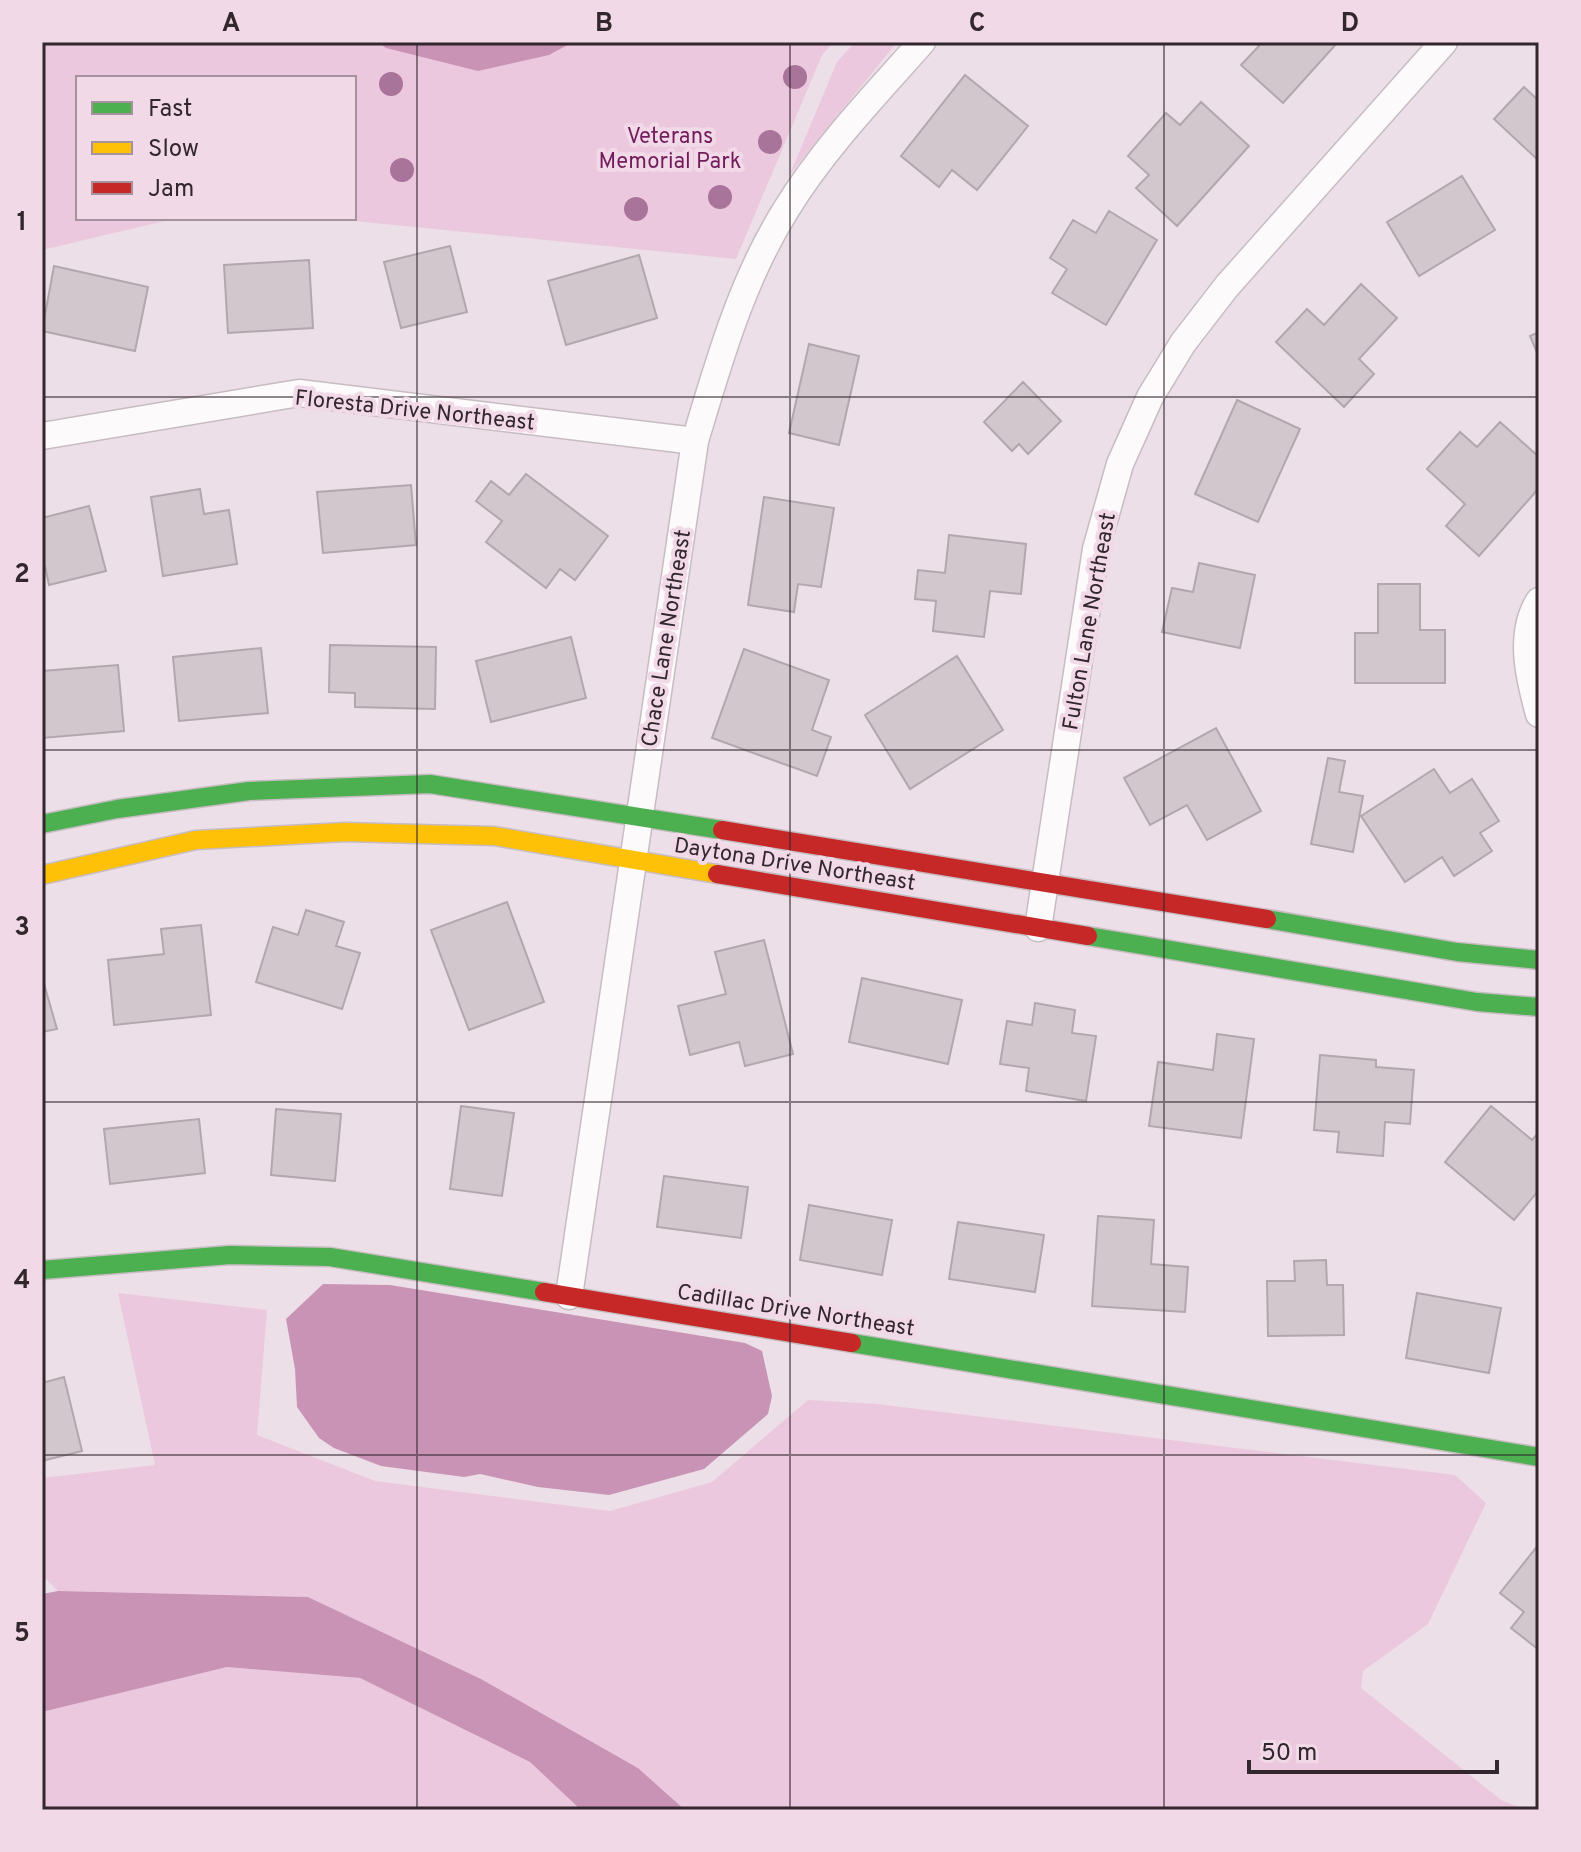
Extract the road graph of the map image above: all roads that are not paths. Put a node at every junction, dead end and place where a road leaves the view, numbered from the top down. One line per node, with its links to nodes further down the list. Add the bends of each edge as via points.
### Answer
1 (922, 42): 4 (street, Chace Lane Northeast, via 845,130 787,208 732,323)
2 (1444, 42): 11 (street, Fulton Lane Northeast, via 1227,286 1150,397 1120,464 1096,549)
3 (42, 436): 4 (street, Floresta Drive Northeast, via 299,393)
4 (695, 441): 7 (street, Chace Lane Northeast)
5 (1539, 601): 6 (street, via 1528,634 1527,662)
6 (1539, 714)
7 (638, 814): 8 (street, Daytona Drive Northeast, via 430,784 249,791); 9 (street, Chace Lane Northeast); 11 (street, Daytona Drive Northeast)
8 (42, 824)
9 (631, 860): 10 (street, Daytona Drive Northeast, via 494,836 309,831 194,840); 12 (street, Daytona Drive Northeast); 16 (street, Chace Lane Northeast)
10 (42, 875)
11 (1046, 880): 12 (street, Fulton Lane Northeast); 13 (street, Daytona Drive Northeast, via 1457,952)
12 (1038, 928): 14 (street, Daytona Drive Northeast, via 1477,1002)
13 (1539, 960)
14 (1539, 1007)
15 (42, 1270): 16 (street, Cadillac Drive Northeast, via 215,1255 330,1257)
16 (569, 1296): 17 (street, Cadillac Drive Northeast)
17 (1539, 1457)

